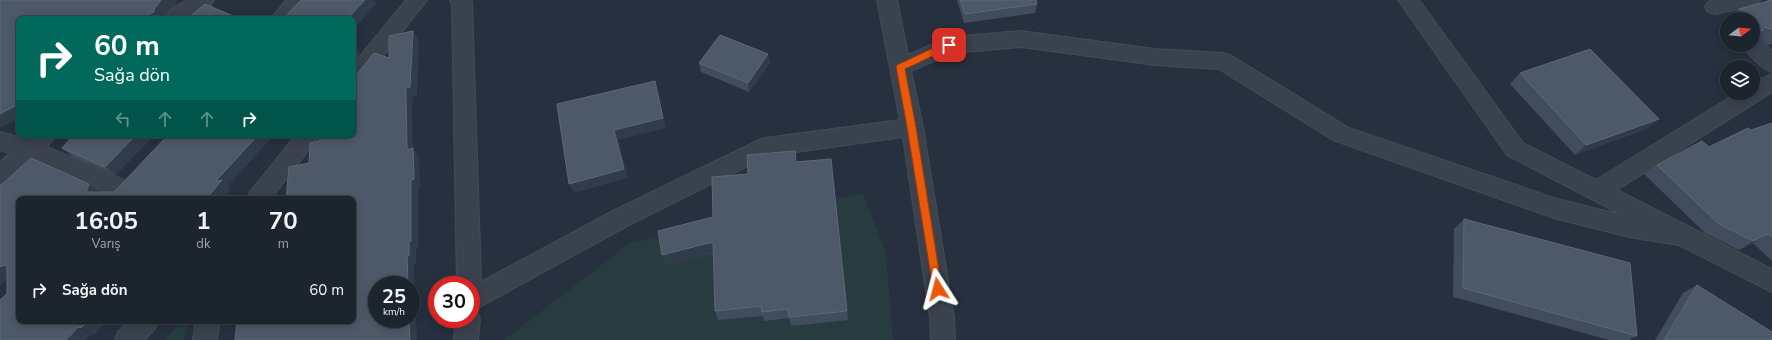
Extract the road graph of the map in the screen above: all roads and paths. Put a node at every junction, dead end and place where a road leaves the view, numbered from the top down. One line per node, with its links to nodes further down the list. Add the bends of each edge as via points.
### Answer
1 (204, 0): 9 (street)
2 (298, 0): 10 (street)
3 (417, 0): 14 (street)
4 (460, 0): 26 (street, via 464,62)
5 (887, 0): 13 (street)
6 (1408, 0): 22 (street, via 1515,149)
7 (1750, 0): 8 (street)
8 (1717, 9)
9 (176, 16)
10 (283, 16)
11 (1760, 52): 12 (street)
12 (1772, 64)
13 (900, 67): 16 (street); 25 (street, via 949,45 1021,39 1154,57 1223,61 1341,134 1557,209 1634,228)
14 (356, 76)
15 (1772, 82): 22 (street)
16 (912, 127): 28 (street, via 765,147 619,219); 35 (street, via 942,318)
17 (307, 138): 24 (street)
18 (0, 141): 19 (street)
19 (37, 142): 21 (street); 23 (street)
20 (136, 173): 23 (street)
21 (0, 175)
22 (1597, 191): 25 (street)
23 (115, 194)
24 (260, 196)
25 (1683, 235): 27 (street)
26 (469, 276)
27 (1772, 281)
28 (480, 295)
29 (143, 324): 32 (street)
30 (208, 324): 33 (street)
31 (467, 328): 34 (street)
32 (127, 340)
33 (205, 340)
34 (466, 340)
35 (943, 340)

